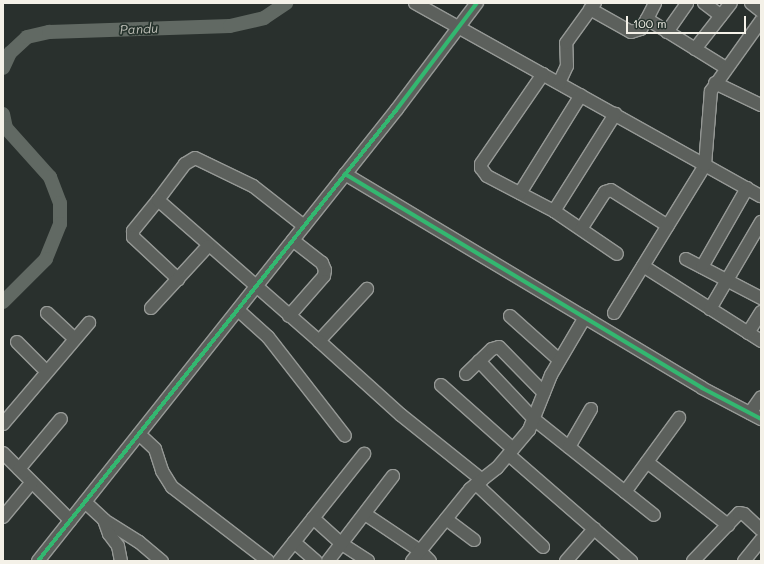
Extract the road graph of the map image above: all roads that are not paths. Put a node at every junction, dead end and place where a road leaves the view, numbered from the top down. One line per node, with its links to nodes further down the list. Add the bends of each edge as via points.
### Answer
1 (415, 3): 13 (street)
2 (477, 3): 13 (street)
3 (655, 3): 11 (street)
4 (687, 3): 14 (street)
5 (704, 3): 10 (street)
6 (731, 3): 10 (street)
7 (751, 3): 9 (street)
8 (593, 6): 11 (street, via 631,32 641,29); 18 (street, via 566,43 567,66)
9 (761, 11)
10 (721, 16): 15 (street)
11 (647, 19): 14 (street)
12 (761, 21): 16 (street)
13 (459, 26): 17 (street); 24 (street)
14 (667, 32): 15 (street)
15 (695, 49): 16 (street)
16 (726, 68): 19 (street)
17 (543, 74): 18 (street); 26 (street, via 481,164 487,176)
18 (559, 83): 20 (street)
19 (715, 83): 21 (street); 23 (street, via 708,97)
20 (581, 95): 22 (street); 26 (street)
21 (759, 101)
22 (615, 114): 23 (street); 29 (street)
23 (705, 165): 25 (street); 32 (street)
24 (345, 174): 31 (street); 53 (street)
25 (747, 188): 27 (street); 39 (street)
26 (520, 194): 29 (street)
27 (760, 194)
28 (158, 200): 31 (street, via 185,164 195,158 253,186); 35 (street); 40 (street, via 133,231 133,238)
29 (554, 211): 33 (street)
30 (761, 222): 41 (street)
31 (304, 226): 34 (street)
32 (668, 226): 33 (street, via 611,190 605,192); 38 (street)
33 (581, 229): 36 (street)
34 (293, 240): 42 (street); 51 (street, via 322,263 325,270 324,276)
35 (208, 246): 40 (street); 42 (street)
36 (617, 254)
37 (686, 259): 39 (street)
38 (643, 266): 46 (street); 50 (street)
39 (702, 268): 41 (street)
40 (178, 279): 45 (street)
41 (726, 280): 44 (street); 46 (street)
42 (256, 288): 47 (street); 51 (street)
43 (367, 289): 57 (street)
44 (761, 298)
45 (150, 308)
46 (710, 309): 55 (street)
47 (238, 310): 74 (street); 75 (street, via 263,332)
48 (761, 312): 55 (street)
49 (47, 313): 56 (street)
50 (614, 313)
51 (289, 316): 57 (street)
52 (510, 316): 60 (street)
53 (585, 316): 60 (street); 68 (street, via 702,388)
54 (89, 323): 56 (street)
55 (748, 333): 58 (street)
56 (75, 339): 62 (street)
57 (319, 341): 84 (street)
58 (761, 341)
59 (17, 342): 62 (street)
60 (559, 360): 65 (street)
61 (479, 361): 63 (street); 65 (street, via 492,349 503,349); 72 (street)
62 (47, 372): 73 (street)
63 (466, 374)
64 (440, 385): 77 (street)
65 (544, 393): 72 (street)
66 (761, 397): 68 (street)
67 (591, 409): 76 (street)
68 (750, 413): 71 (street)
69 (679, 418): 80 (street)
70 (61, 419): 81 (street)
71 (761, 419)
72 (535, 420): 76 (street); 77 (street)
73 (3, 424)
74 (139, 434): 86 (street); 107 (street, via 155,450 162,471 172,487)
75 (345, 436)
76 (569, 447): 85 (street)
77 (511, 452): 84 (street, via 497,468); 95 (street)
78 (3, 453): 81 (street)
79 (364, 454): 90 (street)
80 (647, 462): 85 (street); 94 (street)
81 (19, 469): 83 (street)
82 (393, 476): 87 (street)
83 (32, 482): 89 (street); 92 (street)
84 (479, 482): 91 (street); 101 (street)
85 (625, 492): 88 (street)
86 (85, 502): 92 (street); 93 (street)
87 (365, 514): 100 (street); 102 (street)
88 (654, 515)
89 (3, 517)
90 (313, 518): 99 (street); 100 (street)
91 (446, 519): 97 (street); 102 (street)
92 (70, 520): 104 (street)
93 (104, 520): 105 (street, via 109,534 118,546); 106 (street, via 139,542)
94 (728, 525): 96 (street, via 742,513); 115 (street)
95 (594, 529): 103 (street); 114 (street)
96 (761, 530)
97 (474, 540)
98 (761, 540): 116 (street)
99 (294, 542): 108 (street); 109 (street)
100 (342, 544): 110 (street); 111 (street)
101 (543, 547)
102 (420, 551): 112 (street); 113 (street)
103 (625, 559)
104 (38, 561)
105 (121, 561)
106 (162, 561)
107 (268, 561)
108 (279, 561)
109 (316, 561)
110 (328, 561)
111 (368, 561)
112 (412, 561)
113 (430, 561)
114 (566, 561)
115 (693, 561)
116 (744, 561)

